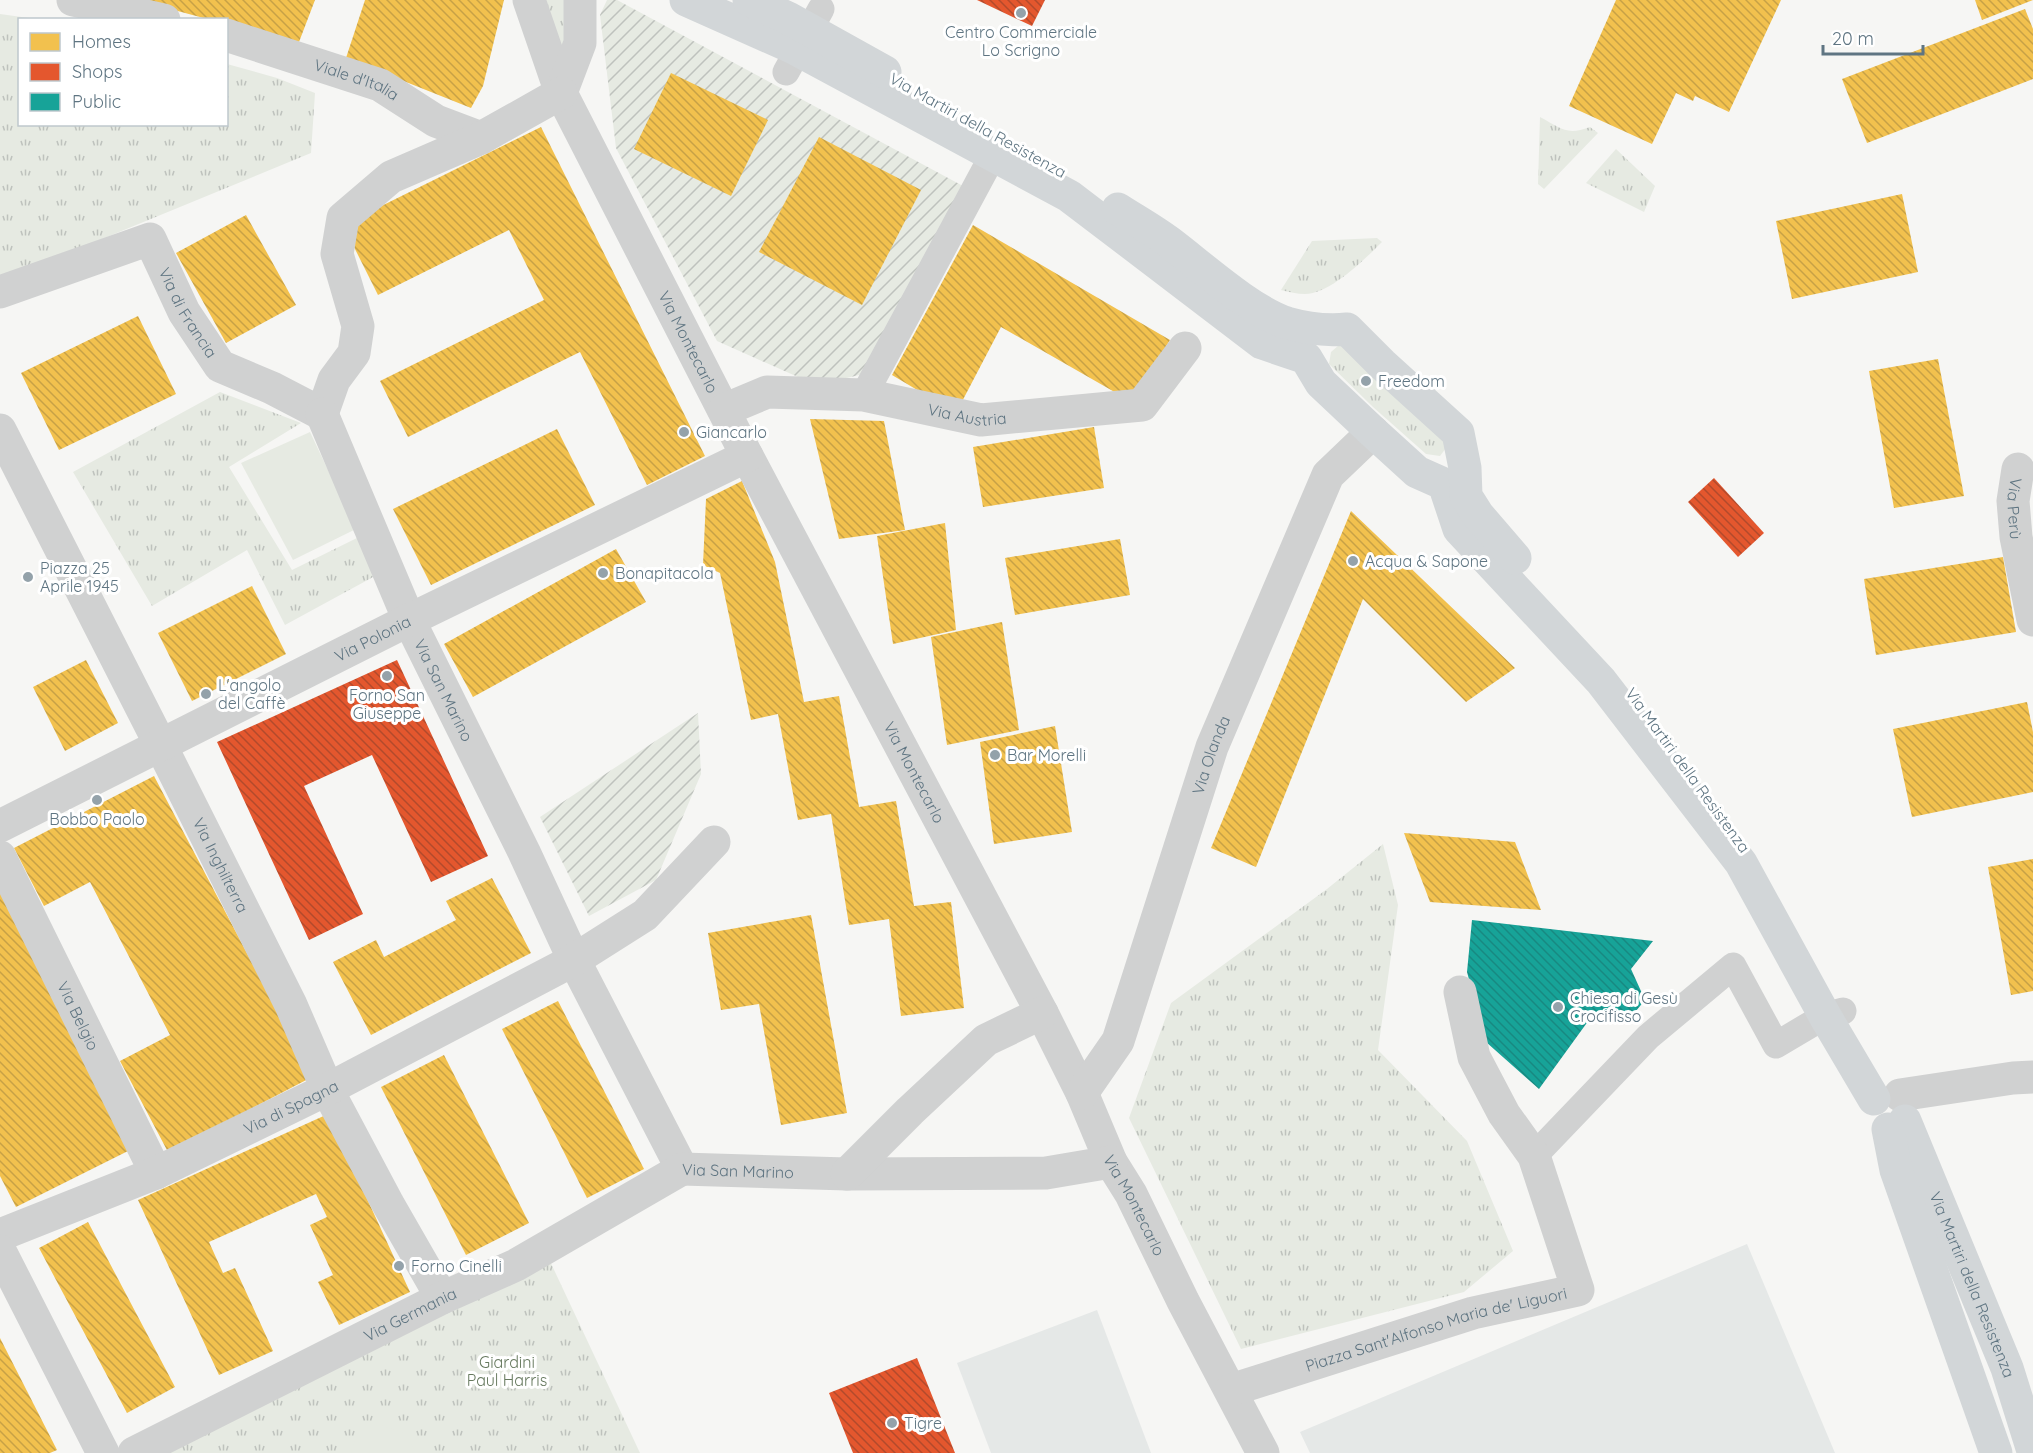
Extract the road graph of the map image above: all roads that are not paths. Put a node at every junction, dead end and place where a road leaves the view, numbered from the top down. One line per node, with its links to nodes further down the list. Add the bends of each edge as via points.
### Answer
1 (73, 0): 6 (street)
2 (529, 0): 9 (street, Via Montecarlo)
3 (580, 0): 9 (street, via 580,43)
4 (686, 0): 8 (main road, Via Martiri della Resistenza)
5 (749, 0): 8 (main road, Via Martiri della Resistenza)
6 (155, 18)
7 (228, 36): 10 (street, Viale d'Italia, via 380,85 436,121)
8 (804, 40): 11 (main road, Via Martiri della Resistenza); 13 (main road, Via Martiri della Resistenza, via 1041,157 1166,240 1261,310 1286,323)
9 (561, 93): 10 (street); 17 (street, Via Montecarlo)
10 (481, 138): 18 (street, via 391,177 343,218 337,254 358,326 354,353 334,380)
11 (993, 155): 15 (main road, Via Martiri della Resistenza, via 1069,196 1262,343); 16 (street, Via Martiri della Resistenza)
12 (0, 291): 18 (street, Via di Francia, via 150,239 184,312 220,366)
13 (1324, 331): 15 (main road); 23 (main road, Via Martiri della Resistenza, via 1347,328 1458,433)
14 (1185, 348): 16 (street, Via Austria, via 1142,405 981,420)
15 (1306, 358): 20 (main road, via 1321,383)
16 (864, 395): 17 (street, Via Austria, via 768,392)
17 (724, 410): 21 (street, Via Montecarlo)
18 (322, 414): 24 (street, Via San Marino)
19 (0, 430): 26 (street, Via Inghilterra)
20 (1373, 432): 23 (main road, via 1417,472); 36 (street, Via Olanda, via 1324,483 1212,747 1118,1041)
21 (747, 456): 24 (street, Via Polonia); 32 (street, Via Montecarlo)
22 (2028, 468): 25 (street, Via Perù, via 2013,501 2016,537)
23 (1455, 476): 33 (main road, Via Martiri della Resistenza, via 1459,529 1601,681 1741,863)
24 (409, 620): 26 (street, Via Polonia); 30 (street, Via San Marino)
25 (2033, 620)
26 (160, 744): 27 (street, Via Polonia); 35 (street, Via Inghilterra, via 291,1005)
27 (0, 826)
28 (714, 842): 30 (street, via 645,915)
29 (0, 857): 41 (street, Via Belgio)
30 (574, 960): 35 (street, Via di Spagna); 40 (street, Via San Marino)
31 (1460, 992): 38 (street, Piazza Sant'Alfonso Maria de' Liguori, via 1474,1057 1504,1114)
32 (1042, 1013): 36 (street, Via Montecarlo); 42 (street, via 986,1040)
33 (1834, 1014): 37 (main road, Via Martiri della Resistenza); 38 (street, via 1776,1045 1732,966 1648,1037)
34 (2033, 1077): 37 (street, via 1950,1088)
35 (328, 1089): 41 (street, Via di Spagna); 45 (street, Via Inghilterra)
36 (1082, 1093): 39 (street, Via Montecarlo)
37 (1892, 1107): 47 (main road, Via Martiri della Resistenza, via 2007,1368); 51 (main road, Via Martiri della Resistenza, via 1896,1170)
38 (1534, 1156): 46 (street, Piazza Sant'Alfonso Maria de' Liguori, via 1578,1290 1473,1313)
39 (1111, 1162): 42 (street, Via San Marino, via 1046,1173); 46 (street, Via Montecarlo)
40 (681, 1169): 42 (street, Via San Marino); 45 (street, Via Germania, via 516,1265)
41 (156, 1173): 43 (street, Via di Spagna)
42 (847, 1174)
43 (0, 1235)
44 (0, 1251): 48 (street)
45 (442, 1298): 49 (street, Via Germania)
46 (1231, 1390): 50 (street, Via Montecarlo)
47 (2033, 1451)
48 (103, 1453)
49 (134, 1453)
50 (1263, 1453)
51 (1996, 1453)

